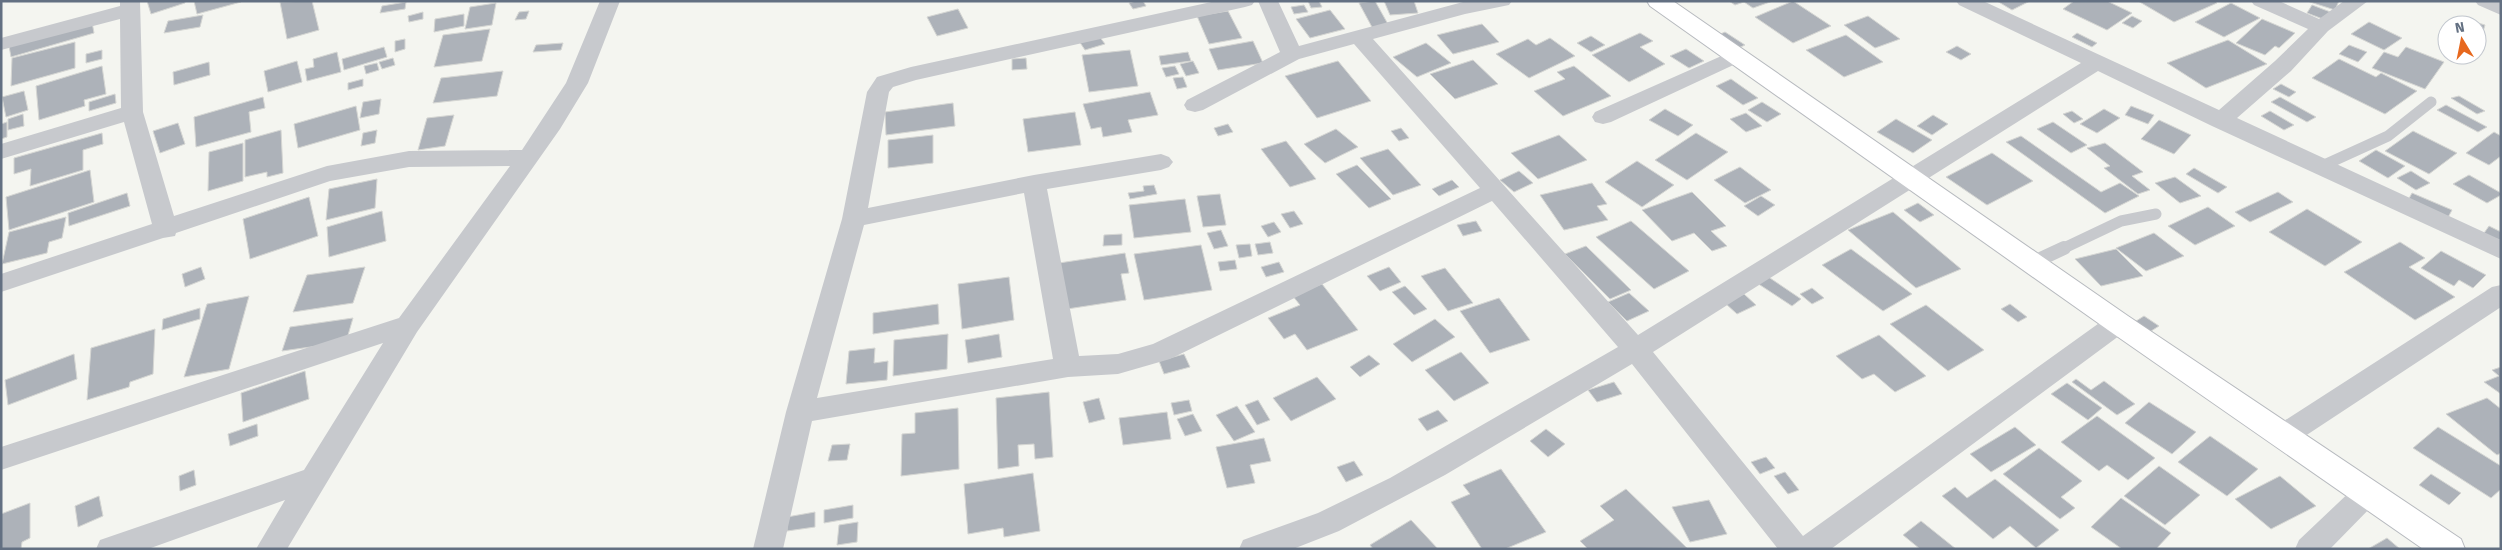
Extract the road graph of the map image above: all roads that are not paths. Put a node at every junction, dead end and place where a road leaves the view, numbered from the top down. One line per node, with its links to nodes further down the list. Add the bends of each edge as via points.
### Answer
1 (610, 1): 24 (street, via 577,83)
2 (1245, 1): 31 (street, via 885,82 878,92)
3 (1268, 1): 15 (street)
4 (1502, 1): 13 (street)
5 (1658, 1): 16 (street)
6 (1966, 1): 17 (street)
7 (2261, 1): 12 (street)
8 (2358, 1): 12 (street)
9 (2485, 1): 11 (street)
10 (130, 6): 14 (street); 20 (street)
11 (2501, 9)
12 (2321, 27): 22 (street, via 2283,66)
13 (1359, 36): 15 (street); 29 (street)
14 (1, 44)
15 (1292, 54): 19 (street)
16 (1735, 56): 21 (street); 27 (street)
17 (2096, 63): 22 (street); 27 (street)
18 (2431, 102): 26 (lane, via 2388,136)
19 (1195, 105)
20 (132, 112): 23 (street); 32 (street)
21 (1604, 117)
22 (2220, 121): 26 (street)
23 (1, 152)
24 (528, 158): 32 (street, via 409,159 328,174); 38 (street)
25 (1161, 162): 28 (street)
26 (2322, 166): 33 (street)
27 (1910, 179): 34 (street); 39 (street)
28 (1034, 184): 31 (street); 40 (street)
29 (1493, 190): 39 (street); 40 (street, via 1161,352 1118,364)
30 (2156, 214): 34 (lane, via 2120,220)
31 (854, 219): 41 (street)
32 (166, 230): 35 (street)
33 (2501, 250)
34 (2032, 263): 37 (street)
35 (1, 283)
36 (2501, 294): 42 (street)
37 (2118, 323): 42 (street); 51 (street)
38 (408, 325): 43 (street); 44 (street)
39 (1636, 350): 49 (street, via 1384,495 1281,541); 50 (street)
40 (1068, 367): 41 (street)
41 (800, 412): 48 (street)
42 (2283, 436): 45 (street)
43 (1, 459)
44 (314, 478): 46 (street); 47 (street)
45 (2366, 494): 52 (street); 53 (street)
46 (111, 549)
47 (271, 549)
48 (768, 549)
49 (1254, 549)
50 (1796, 549)
51 (1808, 549)
52 (2310, 549)
53 (2449, 549)

